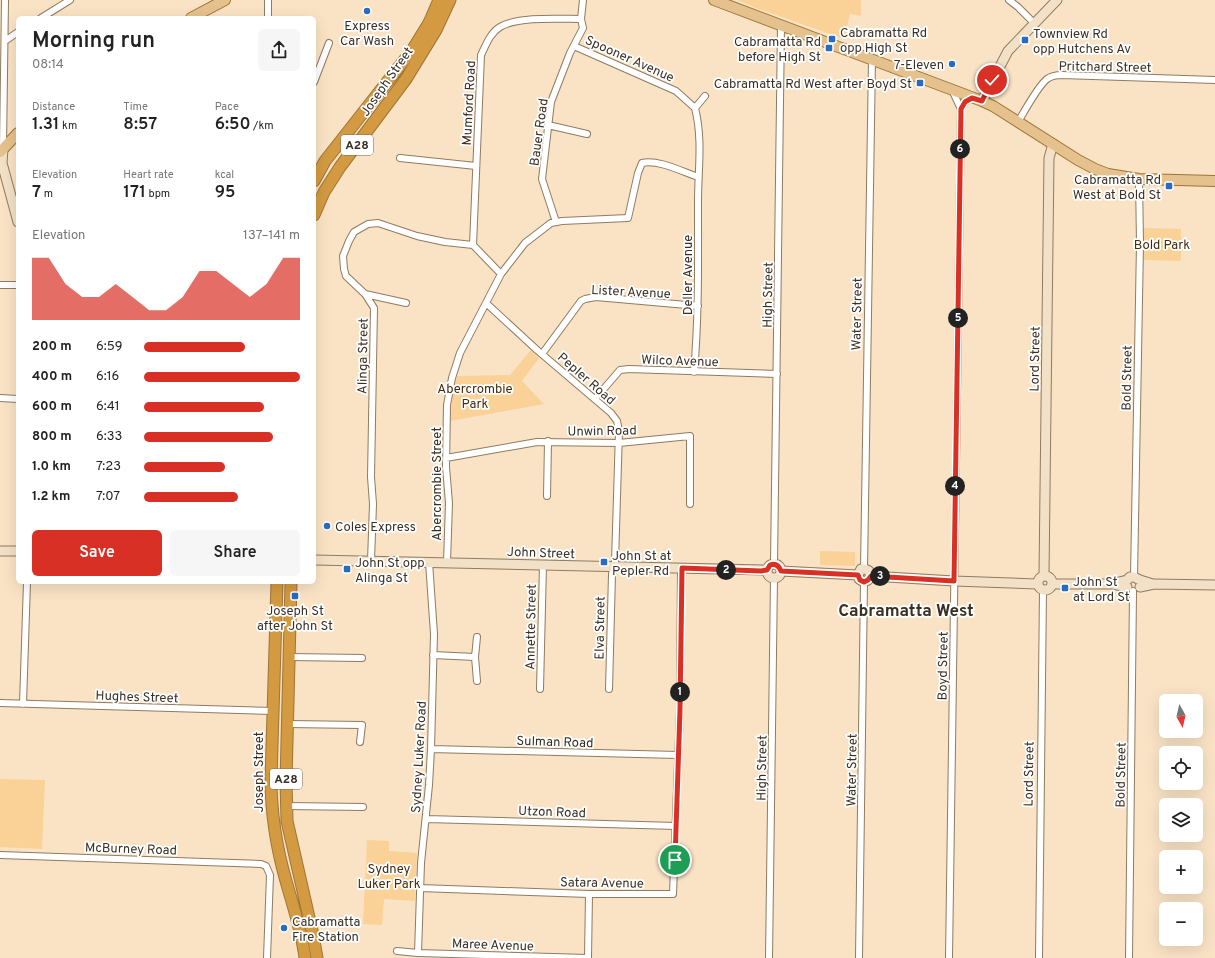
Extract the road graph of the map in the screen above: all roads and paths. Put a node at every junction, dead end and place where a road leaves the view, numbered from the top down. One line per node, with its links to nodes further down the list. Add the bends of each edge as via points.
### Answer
1 (5, 0): 19 (street)
2 (70, 0): 11 (street)
3 (225, 0): 13 (main road)
4 (268, 0): 14 (street)
5 (439, 0): 38 (highway, Joseph Street / A28, via 413,49 325,161)
6 (450, 0): 42 (highway, Joseph Street / A28, via 436,30 406,79 340,167)
7 (583, 0): 15 (street, Bauer Road)
8 (714, 0): 17 (main road)
9 (1009, 0): 16 (street)
10 (1057, 0): 16 (street)
11 (61, 2): 12 (street)
12 (44, 16)
13 (195, 16)
14 (268, 16)
15 (581, 20): 21 (street, Bauer Road, via 583,28); 37 (street, Mumford Road, via 546,18 511,23 500,27 489,37 481,55)
16 (1034, 23): 27 (street, via 1008,51)
17 (781, 25): 22 (main road); 55 (street, High Street)
18 (16, 33): 19 (street)
19 (4, 41): 35 (street)
20 (329, 43): 23 (street)
21 (574, 46): 28 (street, Spooner Avenue, via 676,91); 31 (street, Bauer Road, via 551,102)
22 (872, 59): 25 (main road); 75 (street, Water Street)
23 (316, 76)
24 (1215, 80): 30 (street, Pritchard Street, via 1053,76 1043,83)
25 (952, 90): 27 (main road); 29 (street, Boyd Street)
26 (706, 96): 28 (street)
27 (977, 99): 29 (street, via 965,102); 30 (main road)
28 (695, 108): 39 (street, via 701,149)
29 (961, 109): 78 (street, Boyd Street)
30 (1018, 122): 34 (main road)
31 (548, 125): 32 (street); 44 (street, Bauer Road, via 542,179)
32 (587, 134)
33 (16, 135): 35 (main road)
34 (1053, 144): 40 (main road, via 1095,169 1119,177); 76 (street, Lord Street, via 1049,158)
35 (2, 150): 43 (street, via 2,163)
36 (400, 158): 37 (street)
37 (476, 166): 45 (street, Mumford Road)
38 (316, 177)
39 (698, 177): 44 (street, Abercrombie Street, via 660,163 642,163 628,218); 52 (street, Deller Avenue)
40 (1139, 179): 41 (main road); 83 (street, Bold Street)
41 (1215, 181)
42 (316, 210)
43 (16, 215)
44 (556, 222): 46 (street, Abercrombie Street, via 525,243)
45 (473, 245): 46 (street); 49 (street, Alinga Street, via 417,236 378,223 368,224 354,232 348,241 344,256 346,276)
46 (501, 274): 51 (street, Abercrombie Street)
47 (0, 285): 48 (street)
48 (16, 285)
49 (365, 294): 50 (street); 67 (street, Alinga Street, via 374,308)
50 (406, 303)
51 (486, 303): 53 (street, Pepler Road); 61 (street, Abercrombie Street, via 460,353 452,378 447,405)
52 (698, 306): 53 (street, Lister Avenue, via 585,298); 54 (street, Deller Avenue)
53 (542, 354): 58 (street, Pepler Road)
54 (694, 372): 55 (street, Wilco Avenue); 58 (street, Wilco Avenue, via 620,370)
55 (777, 374): 72 (street, High Street)
56 (0, 398): 57 (street)
57 (16, 398)
58 (595, 399): 60 (street, Pepler Road, via 617,421)
59 (548, 441): 60 (street, Unwin Road); 61 (street, Unwin Road); 62 (street)
60 (619, 443): 63 (street, Unwin Road, via 690,436); 71 (street, Pepler Road)
61 (446, 458): 69 (street, Abercrombie Street, via 449,493)
62 (547, 496)
63 (690, 504)
64 (0, 551): 65 (street)
65 (16, 551)
66 (316, 560): 67 (street, John Street)
67 (371, 561): 68 (street, John Street)
68 (429, 562): 69 (street, John Street); 87 (street, Sydney Luker Road, via 433,608)
69 (447, 562): 70 (street, John Street)
70 (543, 565): 71 (street, John Street); 92 (street, Annette Street)
71 (614, 567): 73 (street, John Street); 93 (street, Elva Street)
72 (770, 567): 73 (street, John Street); 74 (street, via 779,567); 77 (street, via 769,576)
73 (682, 568): 100 (street, Satara Avenue)
74 (781, 571): 75 (street); 77 (street, via 779,576)
75 (864, 575): 78 (street); 115 (street, Water Street)
76 (1044, 575): 82 (street, via 1049,577); 85 (street, via 1038,579)
77 (774, 578): 114 (street, High Street)
78 (954, 581): 85 (street); 116 (street, Boyd Street)
79 (27, 584): 95 (street)
80 (278, 584): 96 (highway, Joseph Street / A28)
81 (291, 584): 88 (highway, A28)
82 (1052, 584): 83 (street); 85 (street, via 1050,588)
83 (1133, 584): 84 (street); 118 (street, Bold Street)
84 (1215, 585)
85 (1040, 587): 117 (street, Lord Street)
86 (477, 637): 89 (street)
87 (433, 655): 89 (street); 99 (street, Sydney Luker Road)
88 (289, 657): 90 (street); 97 (highway, A28)
89 (476, 657): 91 (street)
90 (362, 658)
91 (476, 681)
92 (540, 689)
93 (609, 689)
94 (0, 703): 95 (street, Hughes Street)
95 (23, 704): 96 (street, Hughes Street)
96 (273, 711): 111 (highway, Joseph Street / A28, via 272,820)
97 (287, 724): 98 (street, via 362,725); 101 (highway, A28)
98 (360, 742)
99 (430, 749): 100 (street, Sulman Road); 103 (street, Sydney Luker Road)
100 (678, 755): 104 (street, Satara Avenue)
101 (286, 806): 102 (street); 112 (highway, A28)
102 (363, 808)
103 (426, 819): 104 (street, Utzon Road); 106 (street, Sydney Luker Road)
104 (676, 826): 107 (street, Satara Avenue, via 674,894)
105 (0, 855): 110 (street, McBurney Road, via 261,864 266,866 270,875)
106 (420, 888): 107 (street, Satara Avenue); 109 (street, Sydney Luker Road)
107 (589, 894): 113 (street)
108 (397, 951): 109 (street, Maree Avenue)
109 (418, 953): 113 (street, Maree Avenue)
110 (267, 958)
111 (305, 958)
112 (317, 958)
113 (588, 958)
114 (769, 958)
115 (859, 958)
116 (949, 958)
117 (1038, 958)
118 (1129, 958)

